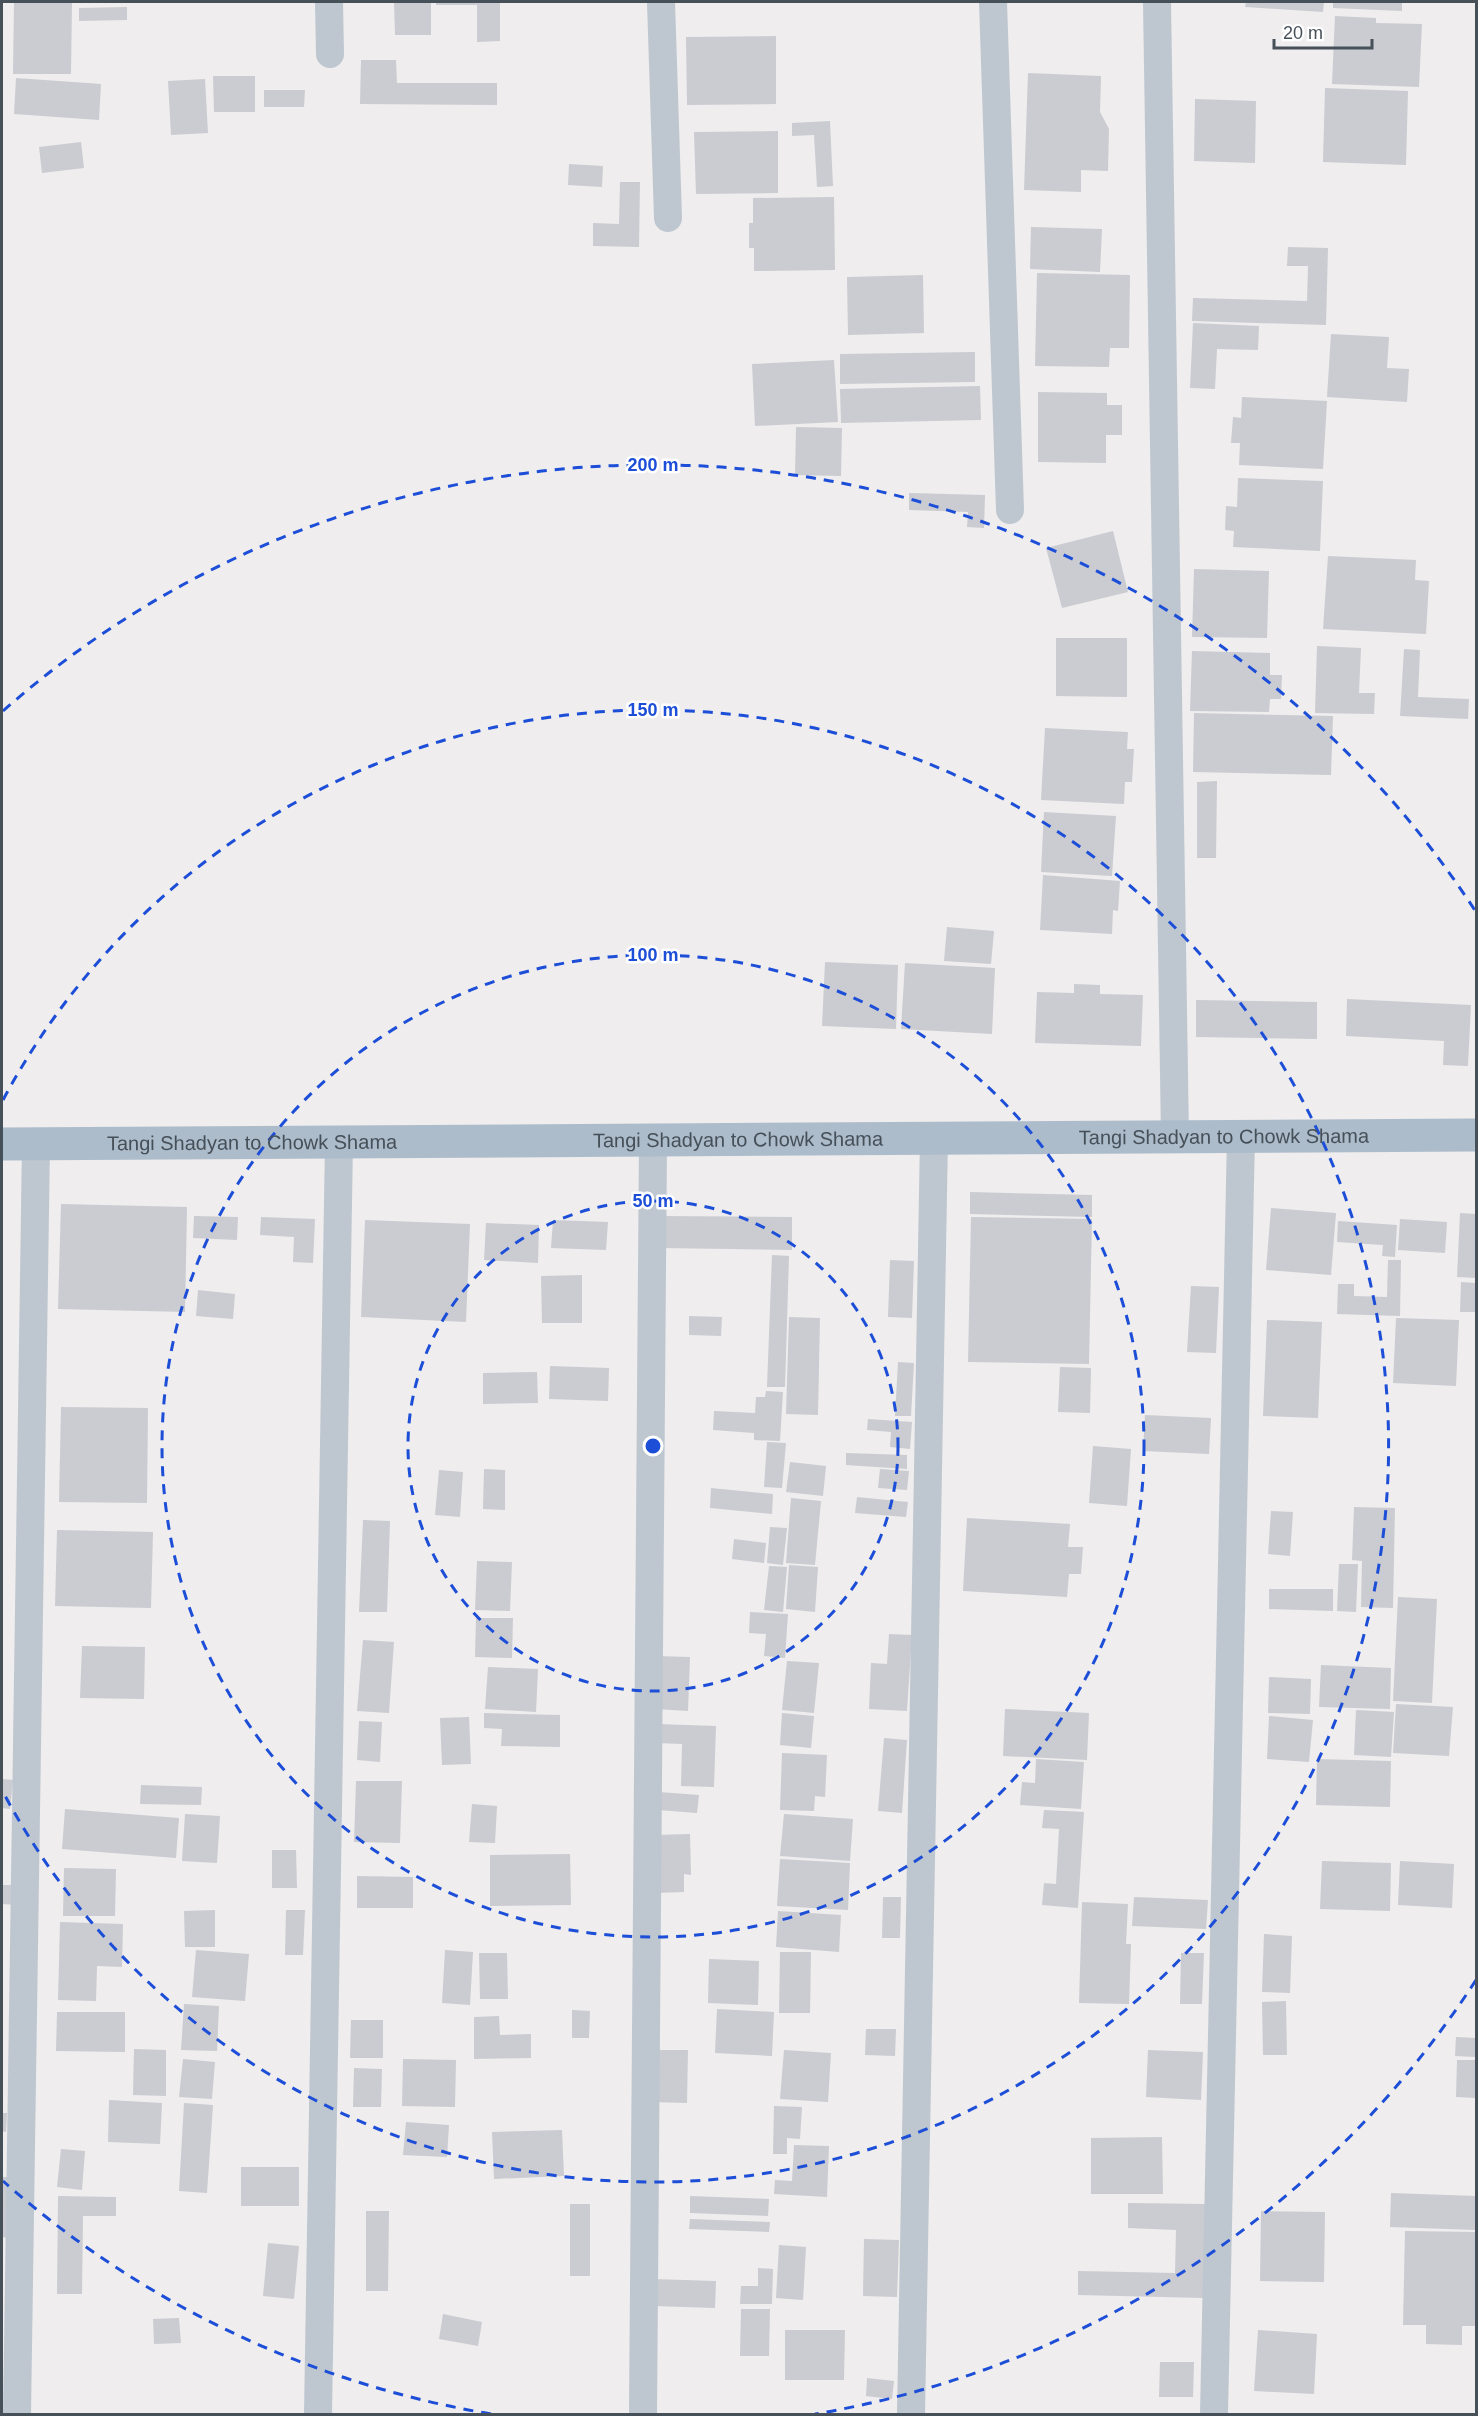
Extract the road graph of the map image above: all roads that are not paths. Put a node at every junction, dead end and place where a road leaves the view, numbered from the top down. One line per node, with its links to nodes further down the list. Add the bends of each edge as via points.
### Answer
1 (329, 2): 5 (street)
2 (661, 2): 6 (street)
3 (993, 2): 7 (street)
4 (1157, 2): 10 (street)
5 (330, 54)
6 (668, 218)
7 (1010, 510)
8 (1476, 1135): 9 (main road, Tangi Shadyan to Chowk Shama)
9 (1241, 1136): 10 (main road, Tangi Shadyan to Chowk Shama); 20 (street)
10 (1175, 1137): 11 (main road, Tangi Shadyan to Chowk Shama)
11 (934, 1138): 12 (main road, Tangi Shadyan to Chowk Shama); 19 (street)
12 (653, 1141): 13 (main road, Tangi Shadyan to Chowk Shama); 18 (street)
13 (339, 1142): 15 (main road, Tangi Shadyan to Chowk Shama); 17 (street)
14 (2, 1144): 15 (main road, Tangi Shadyan to Chowk Shama)
15 (36, 1144): 16 (street)
16 (17, 2415)
17 (318, 2415)
18 (643, 2415)
19 (911, 2415)
20 (1214, 2415)

